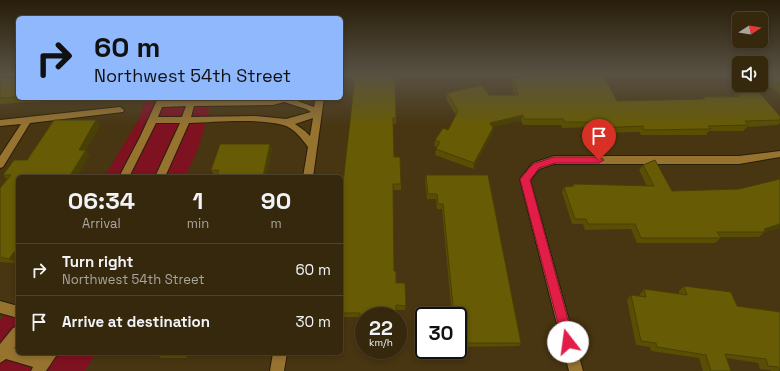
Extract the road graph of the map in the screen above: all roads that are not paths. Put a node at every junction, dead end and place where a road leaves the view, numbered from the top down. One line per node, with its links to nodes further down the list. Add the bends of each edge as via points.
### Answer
1 (284, 100): 6 (street)
2 (292, 100): 8 (street)
3 (320, 100): 8 (street)
4 (161, 101): 5 (street); 10 (street)
5 (192, 101): 6 (street); 11 (street)
6 (273, 102): 12 (street)
7 (120, 110): 9 (street)
8 (318, 113): 14 (street); 15 (street)
9 (28, 120): 13 (street); 17 (street)
10 (153, 120): 11 (street); 18 (street)
11 (185, 120): 12 (street); 19 (street)
12 (269, 120): 14 (street)
13 (0, 122)
14 (286, 122): 15 (street, via 302,133)
15 (312, 146): 20 (street)
16 (780, 154): 28 (street, via 739,160 554,160 536,166 525,179)
17 (0, 164)
18 (125, 175)
19 (161, 175)
20 (308, 175)
21 (0, 307): 22 (street)
22 (16, 311)
23 (16, 334): 24 (street)
24 (1, 353): 26 (street)
25 (280, 355): 27 (street)
26 (45, 362)
27 (277, 371)
28 (576, 371)

